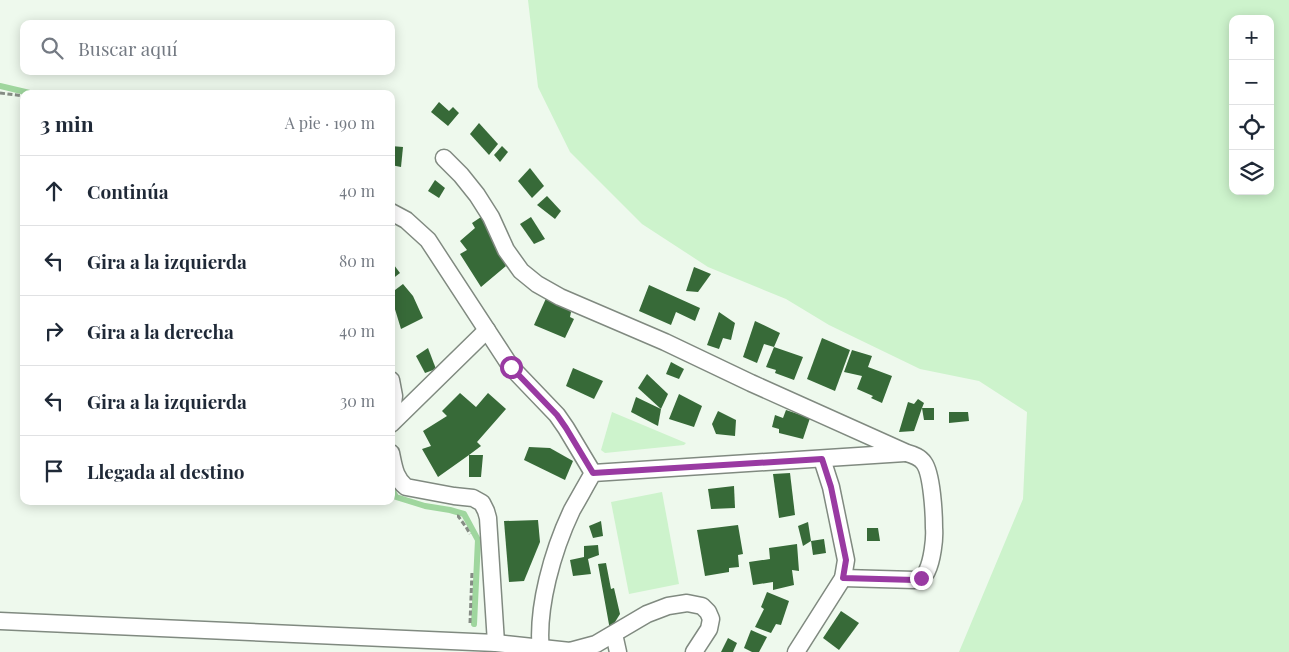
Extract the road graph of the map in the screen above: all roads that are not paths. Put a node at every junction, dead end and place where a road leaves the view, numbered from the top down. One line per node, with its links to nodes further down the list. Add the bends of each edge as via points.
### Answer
1 (444, 158): 5 (street, via 477,195 521,271 537,284)
2 (395, 214): 3 (street, via 428,240)
3 (487, 330): 4 (street); 8 (street, via 511,367 557,415)
4 (395, 420)
5 (907, 453): 6 (street); 9 (street, via 917,456 929,474 934,529 927,571 915,580)
6 (822, 459): 8 (street); 9 (street, via 846,560)
7 (395, 471): 12 (street, via 400,483 406,487 473,498 482,503 488,518)
8 (593, 473): 14 (street, via 572,510 548,578 541,611)
9 (843, 578): 18 (street)
10 (0, 621): 12 (street)
11 (614, 634): 15 (street); 16 (street); 17 (street, via 647,614 668,606 702,606 711,620)
12 (496, 643): 13 (street)
13 (516, 649): 14 (street)
14 (541, 650): 15 (street)
15 (587, 650)
16 (618, 652)
17 (694, 652)
18 (796, 652)

